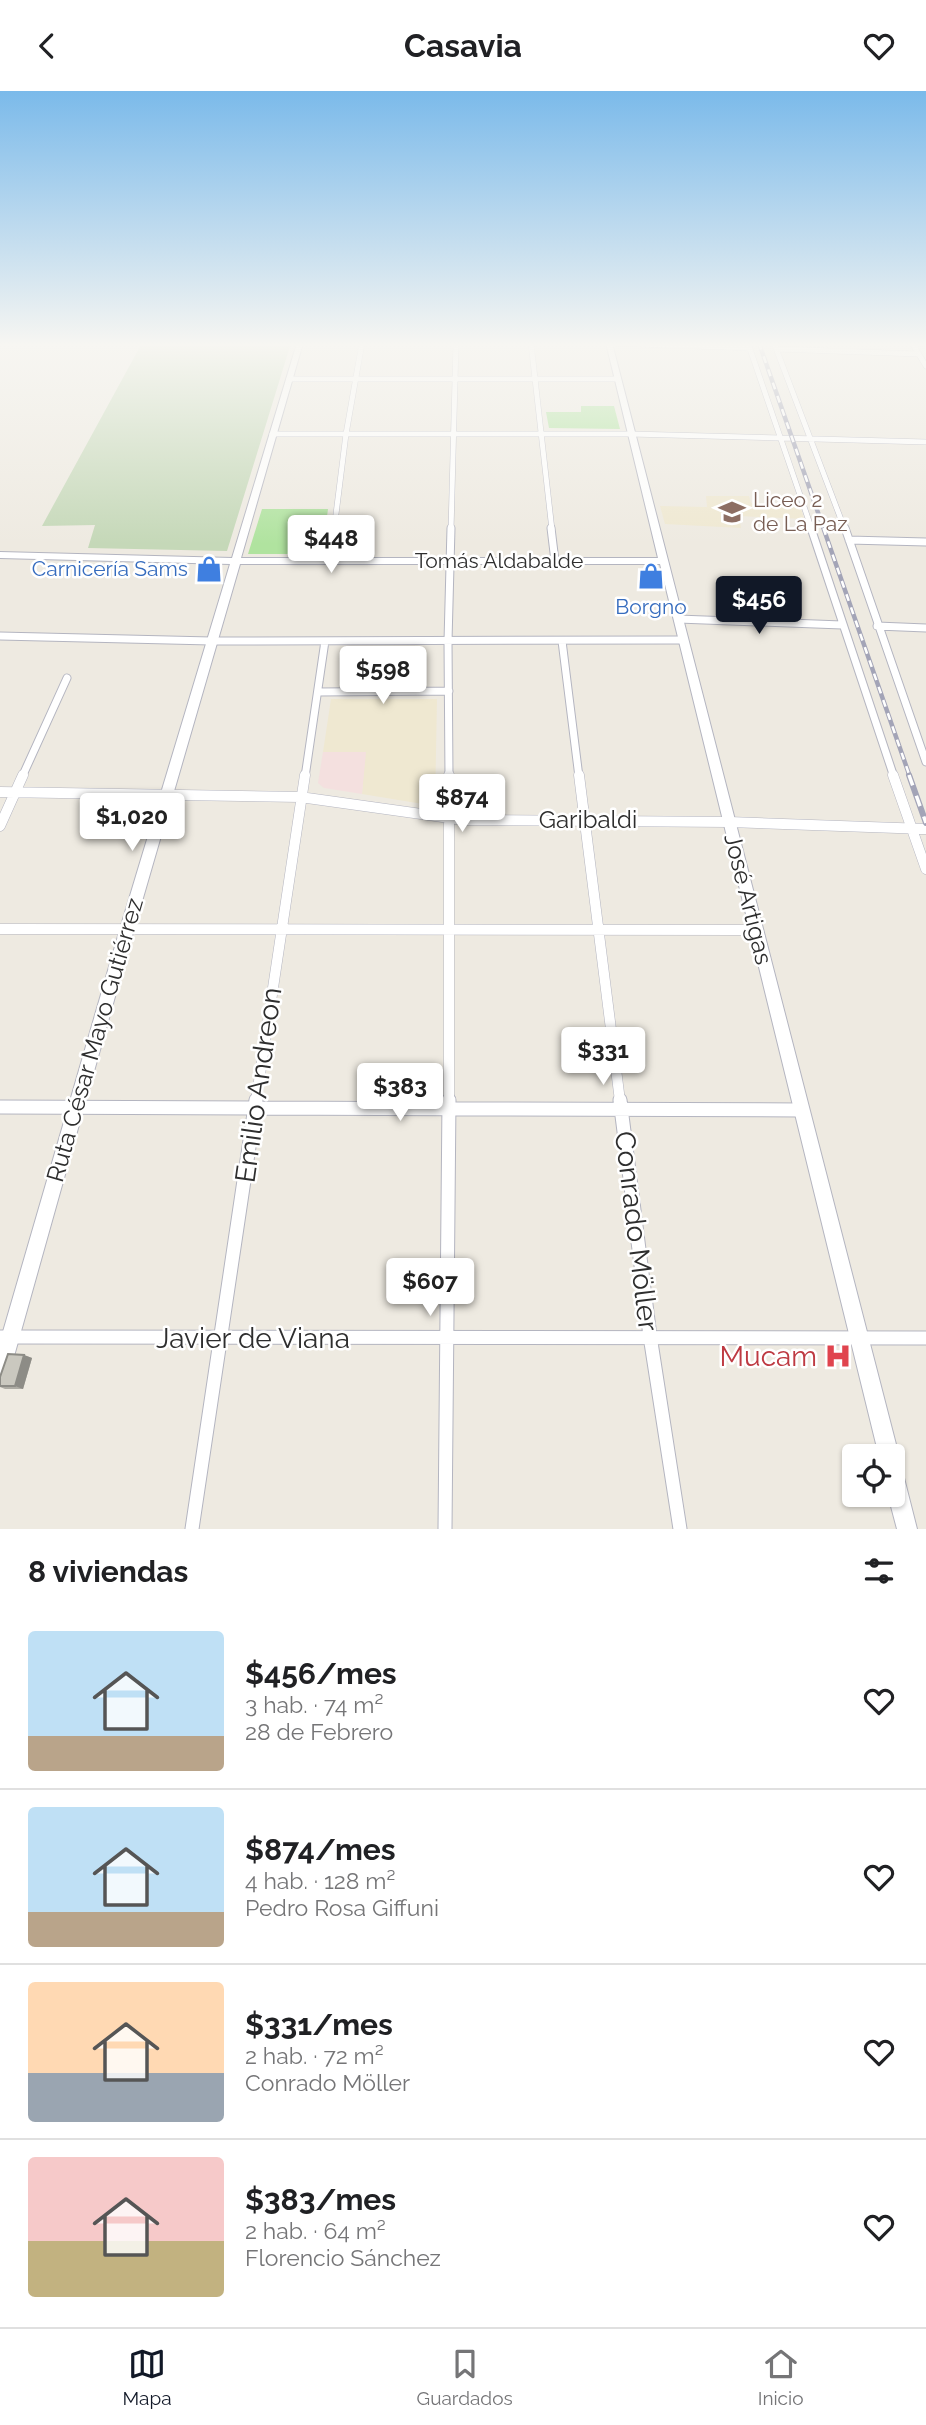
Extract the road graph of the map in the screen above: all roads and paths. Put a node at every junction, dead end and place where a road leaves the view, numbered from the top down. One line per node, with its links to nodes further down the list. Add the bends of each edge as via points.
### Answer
1 (280, 410): 8 (street, Ruta César Mayo Gutiérrez)
2 (350, 410): 9 (street)
3 (454, 410): 12 (street)
4 (538, 410): 10 (street)
5 (625, 410): 11 (street, José Artigas)
6 (772, 410): 13 (street)
7 (800, 410): 14 (street)
8 (272, 434): 9 (street); 20 (street, Ruta César Mayo Gutiérrez)
9 (346, 434): 12 (street); 19 (street)
10 (541, 434): 11 (street); 12 (street); 22 (street)
11 (631, 434): 13 (street); 23 (street, José Artigas)
12 (454, 435): 21 (street)
13 (782, 438): 14 (street); 25 (street)
14 (811, 438): 15 (street); 16 (street)
15 (926, 442)
16 (849, 540): 17 (street); 26 (street)
17 (926, 542)
18 (0, 555): 20 (street, Tomás Aldabalde)
19 (330, 560): 20 (street, Tomás Aldabalde); 21 (street, Tomás Aldabalde)
20 (236, 561): 30 (street, Ruta César Mayo Gutiérrez)
21 (450, 561): 22 (street, Tomás Aldabalde); 32 (street)
22 (555, 561): 23 (street, Tomás Aldabalde)
23 (663, 561): 24 (street, José Artigas)
24 (678, 619): 25 (street); 29 (street, José Artigas)
25 (842, 625): 46 (street)
26 (877, 626): 27 (street); 37 (street)
27 (926, 628)
28 (0, 636): 30 (street)
29 (683, 640): 33 (street); 44 (street, José Artigas)
30 (211, 641): 31 (street); 40 (street, Ruta César Mayo Gutiérrez)
31 (325, 641): 32 (street); 36 (street, Emilio Andreon)
32 (448, 641): 33 (street); 35 (street)
33 (562, 641): 43 (street, Conrado Möller)
34 (67, 678): 39 (street)
35 (449, 691): 36 (street); 42 (street)
36 (318, 692): 41 (street, Emilio Andreon)
37 (926, 762)
38 (0, 792): 39 (street, Garibaldi)
39 (15, 793): 40 (street, Garibaldi); 45 (street)
40 (167, 795): 41 (street, Garibaldi); 50 (street, Ruta César Mayo Gutiérrez)
41 (300, 797): 42 (street, Garibaldi); 51 (street, Emilio Andreon)
42 (451, 819): 43 (street, Garibaldi); 52 (street)
43 (585, 820): 44 (street, Garibaldi); 53 (street, Conrado Möller)
44 (729, 822): 46 (street, Garibaldi); 54 (street, José Artigas)
45 (0, 826)
46 (912, 828): 47 (street, Garibaldi); 48 (street)
47 (926, 829)
48 (926, 869)
49 (0, 929): 50 (street)
50 (127, 929): 51 (street); 56 (street, Ruta César Mayo Gutiérrez)
51 (280, 930): 52 (street); 57 (street, Emilio Andreon)
52 (451, 930): 53 (street); 58 (street)
53 (599, 930): 54 (street); 59 (street, Conrado Möller)
54 (755, 930): 60 (street, José Artigas)
55 (0, 1107): 56 (street)
56 (75, 1107): 57 (street); 62 (street, Ruta César Mayo Gutiérrez)
57 (254, 1107): 58 (street); 65 (street, Emilio Andreon)
58 (448, 1107): 59 (street); 63 (street)
59 (621, 1109): 60 (street); 61 (street, Conrado Möller)
60 (800, 1110): 66 (street, José Artigas)
61 (650, 1336): 63 (street, Javier de Viana); 66 (street, Javier de Viana); 72 (street, Conrado Möller)
62 (5, 1337): 65 (street, Javier de Viana); 67 (street, Ruta César Mayo Gutiérrez)
63 (447, 1338): 65 (street, Javier de Viana); 71 (street)
64 (926, 1338): 66 (street, Javier de Viana)
65 (220, 1339): 70 (street, Emilio Andreon)
66 (859, 1339): 68 (street, José Artigas)
67 (0, 1374)
68 (886, 1444)
69 (901, 1507): 73 (street)
70 (192, 1529)
71 (444, 1529)
72 (680, 1529)
73 (907, 1529)

